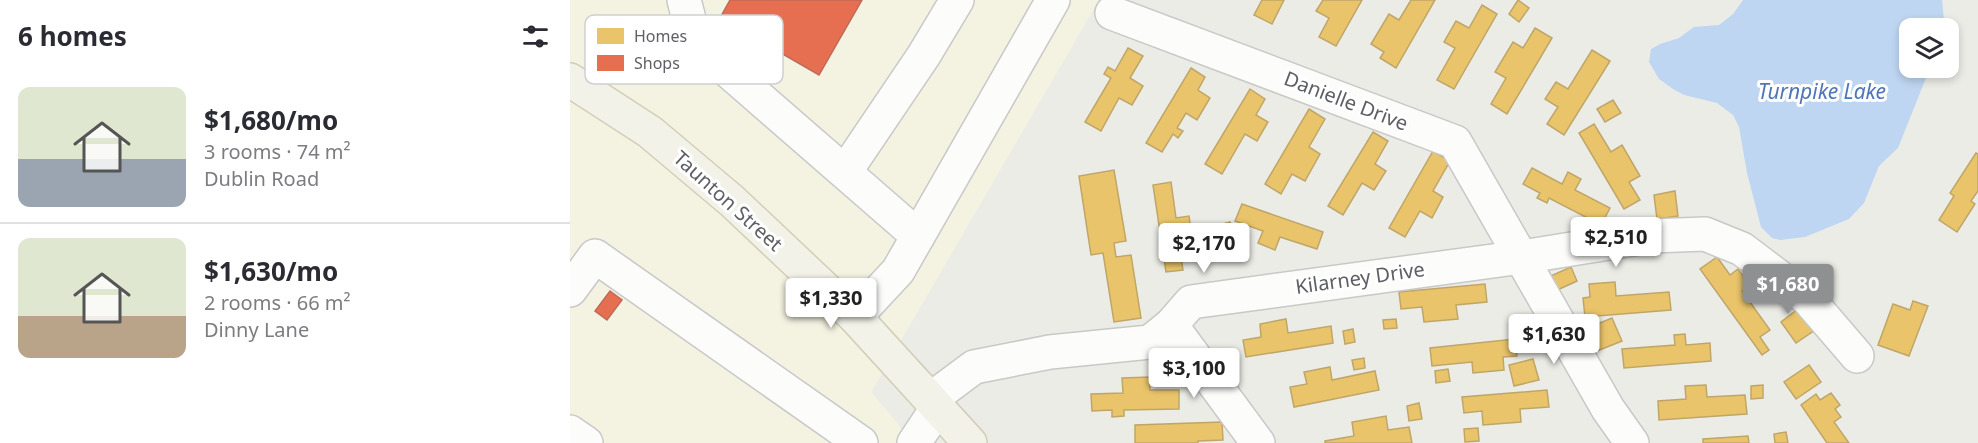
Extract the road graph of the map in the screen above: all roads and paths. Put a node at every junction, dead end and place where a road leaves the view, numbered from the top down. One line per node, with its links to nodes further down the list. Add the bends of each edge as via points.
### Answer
1 (684, 0): 5 (street)
2 (957, 0): 8 (street)
3 (1053, 0): 9 (street)
4 (1112, 13): 10 (street, Danielle Drive, via 1455,142)
5 (688, 15)
6 (570, 80): 12 (main road, Taunton Street, via 658,140 732,201)
7 (743, 84): 8 (street)
8 (845, 172): 9 (street)
9 (918, 236): 12 (street, via 897,271)
10 (1522, 257): 13 (street, Kilarney Drive, via 1191,302); 14 (street, Kilarney Drive, via 1652,236 1705,234 1742,249 1808,299); 22 (street, Danielle Drive, via 1608,409)
11 (570, 290): 18 (street, via 595,256)
12 (855, 317): 15 (main road, Taunton Street)
13 (1171, 325): 15 (street, Kilarney Drive, via 1150,342 1050,352 974,367); 21 (street)
14 (1857, 356)
15 (935, 403): 19 (street, Kilarney Drive); 20 (main road, Taunton Street)
16 (570, 432): 17 (street)
17 (586, 443)
18 (861, 443)
19 (914, 443)
20 (970, 443)
21 (1258, 443)
22 (1632, 443)

